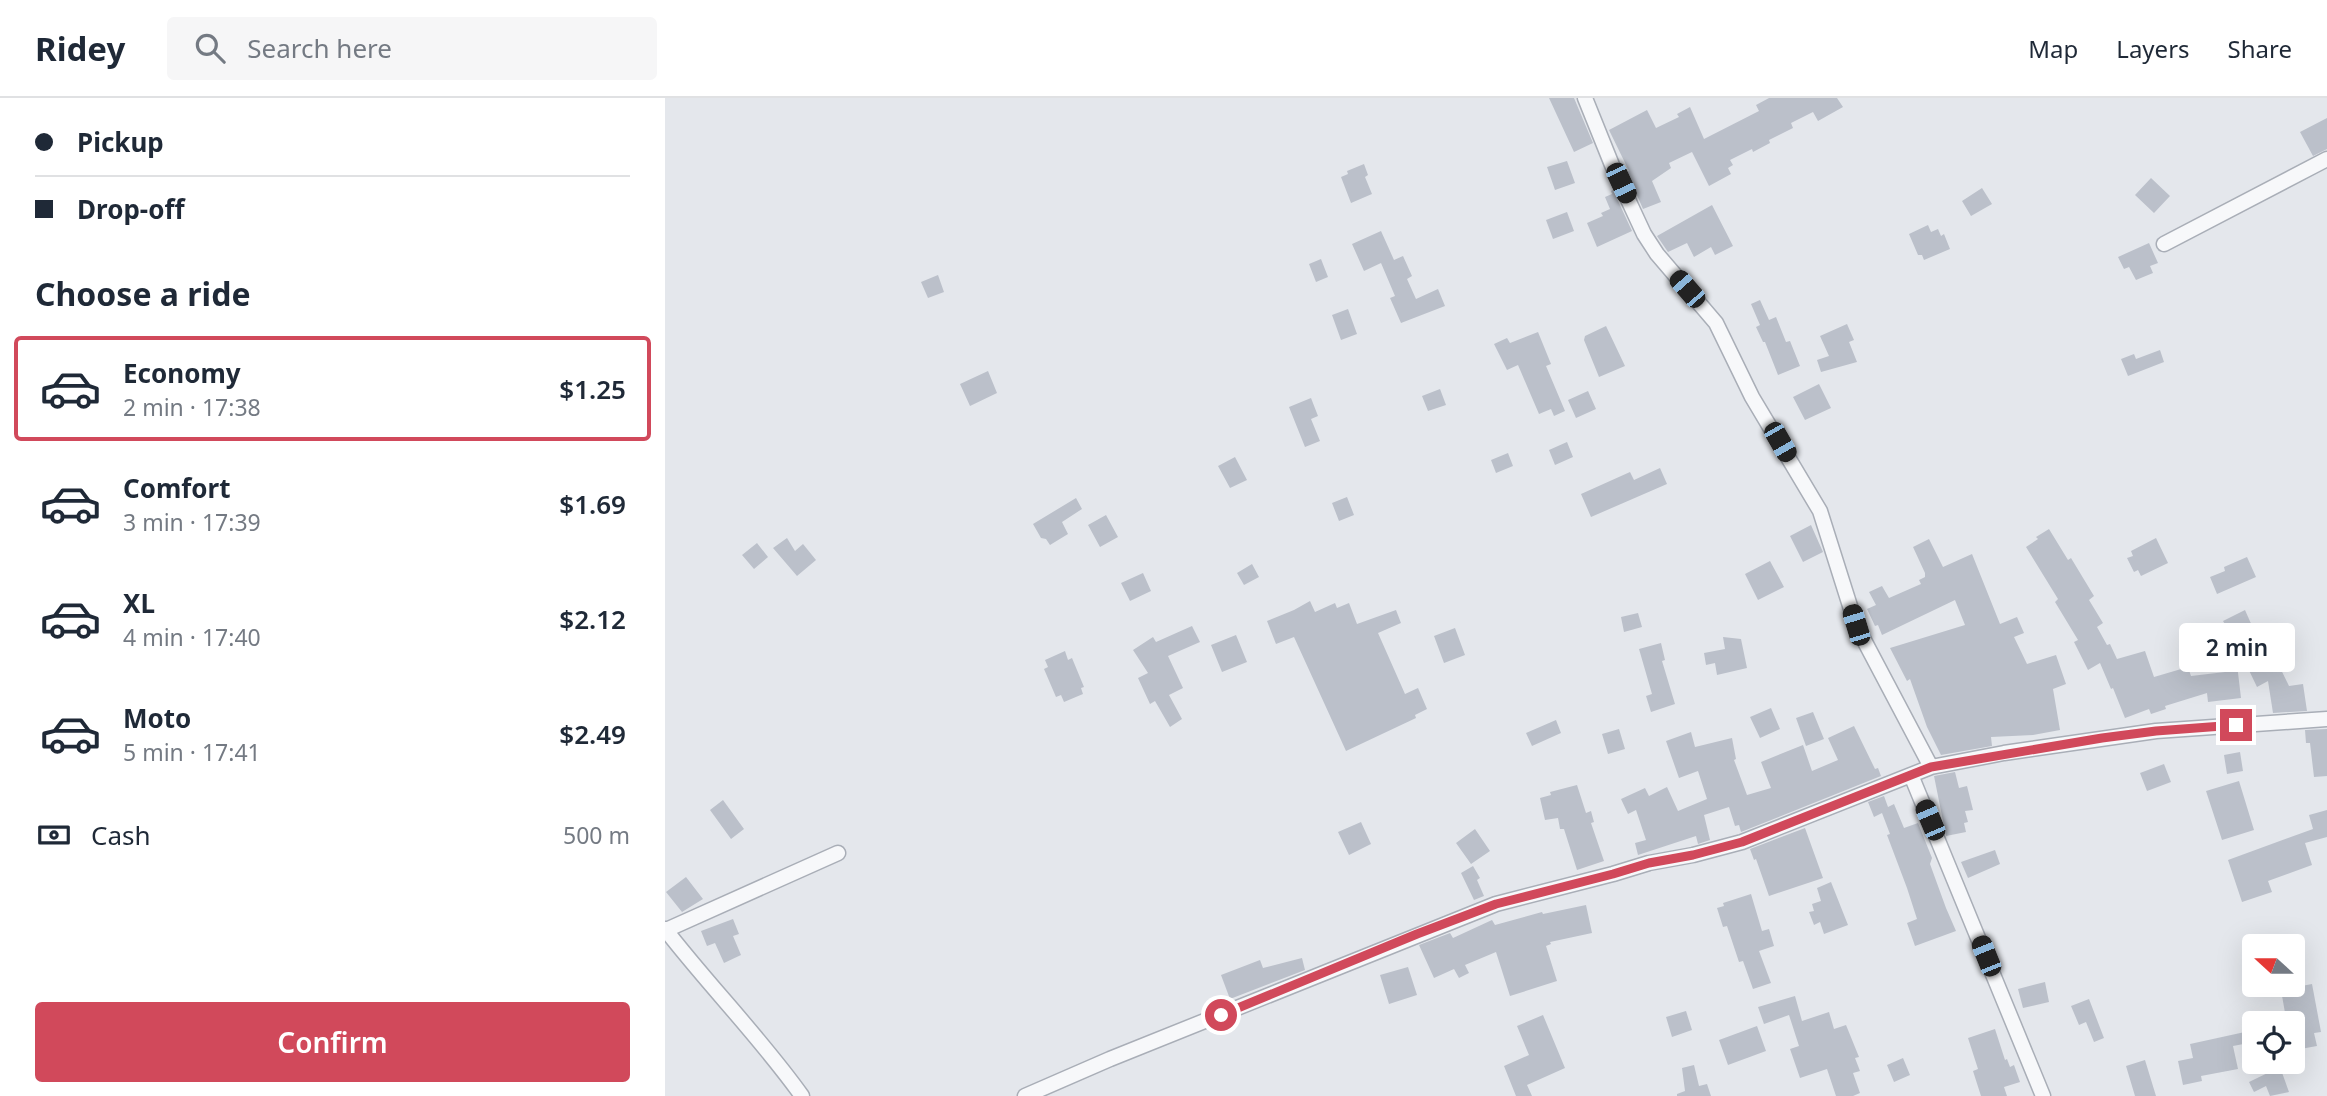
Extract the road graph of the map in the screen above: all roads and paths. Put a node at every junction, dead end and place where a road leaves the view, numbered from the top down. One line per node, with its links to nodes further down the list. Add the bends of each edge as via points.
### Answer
1 (1585, 98): 5 (street, via 1644,234 1716,323 1752,397 1820,511 1856,625)
2 (2327, 159): 3 (street)
3 (2164, 244)
4 (2327, 719): 5 (street, via 2156,731)
5 (1931, 767): 6 (street)
6 (1911, 775): 10 (street, via 1742,842 1496,904); 11 (street)
7 (838, 853): 8 (street)
8 (666, 930): 9 (street)
9 (802, 1096)
10 (1025, 1096)
11 (2043, 1096)

